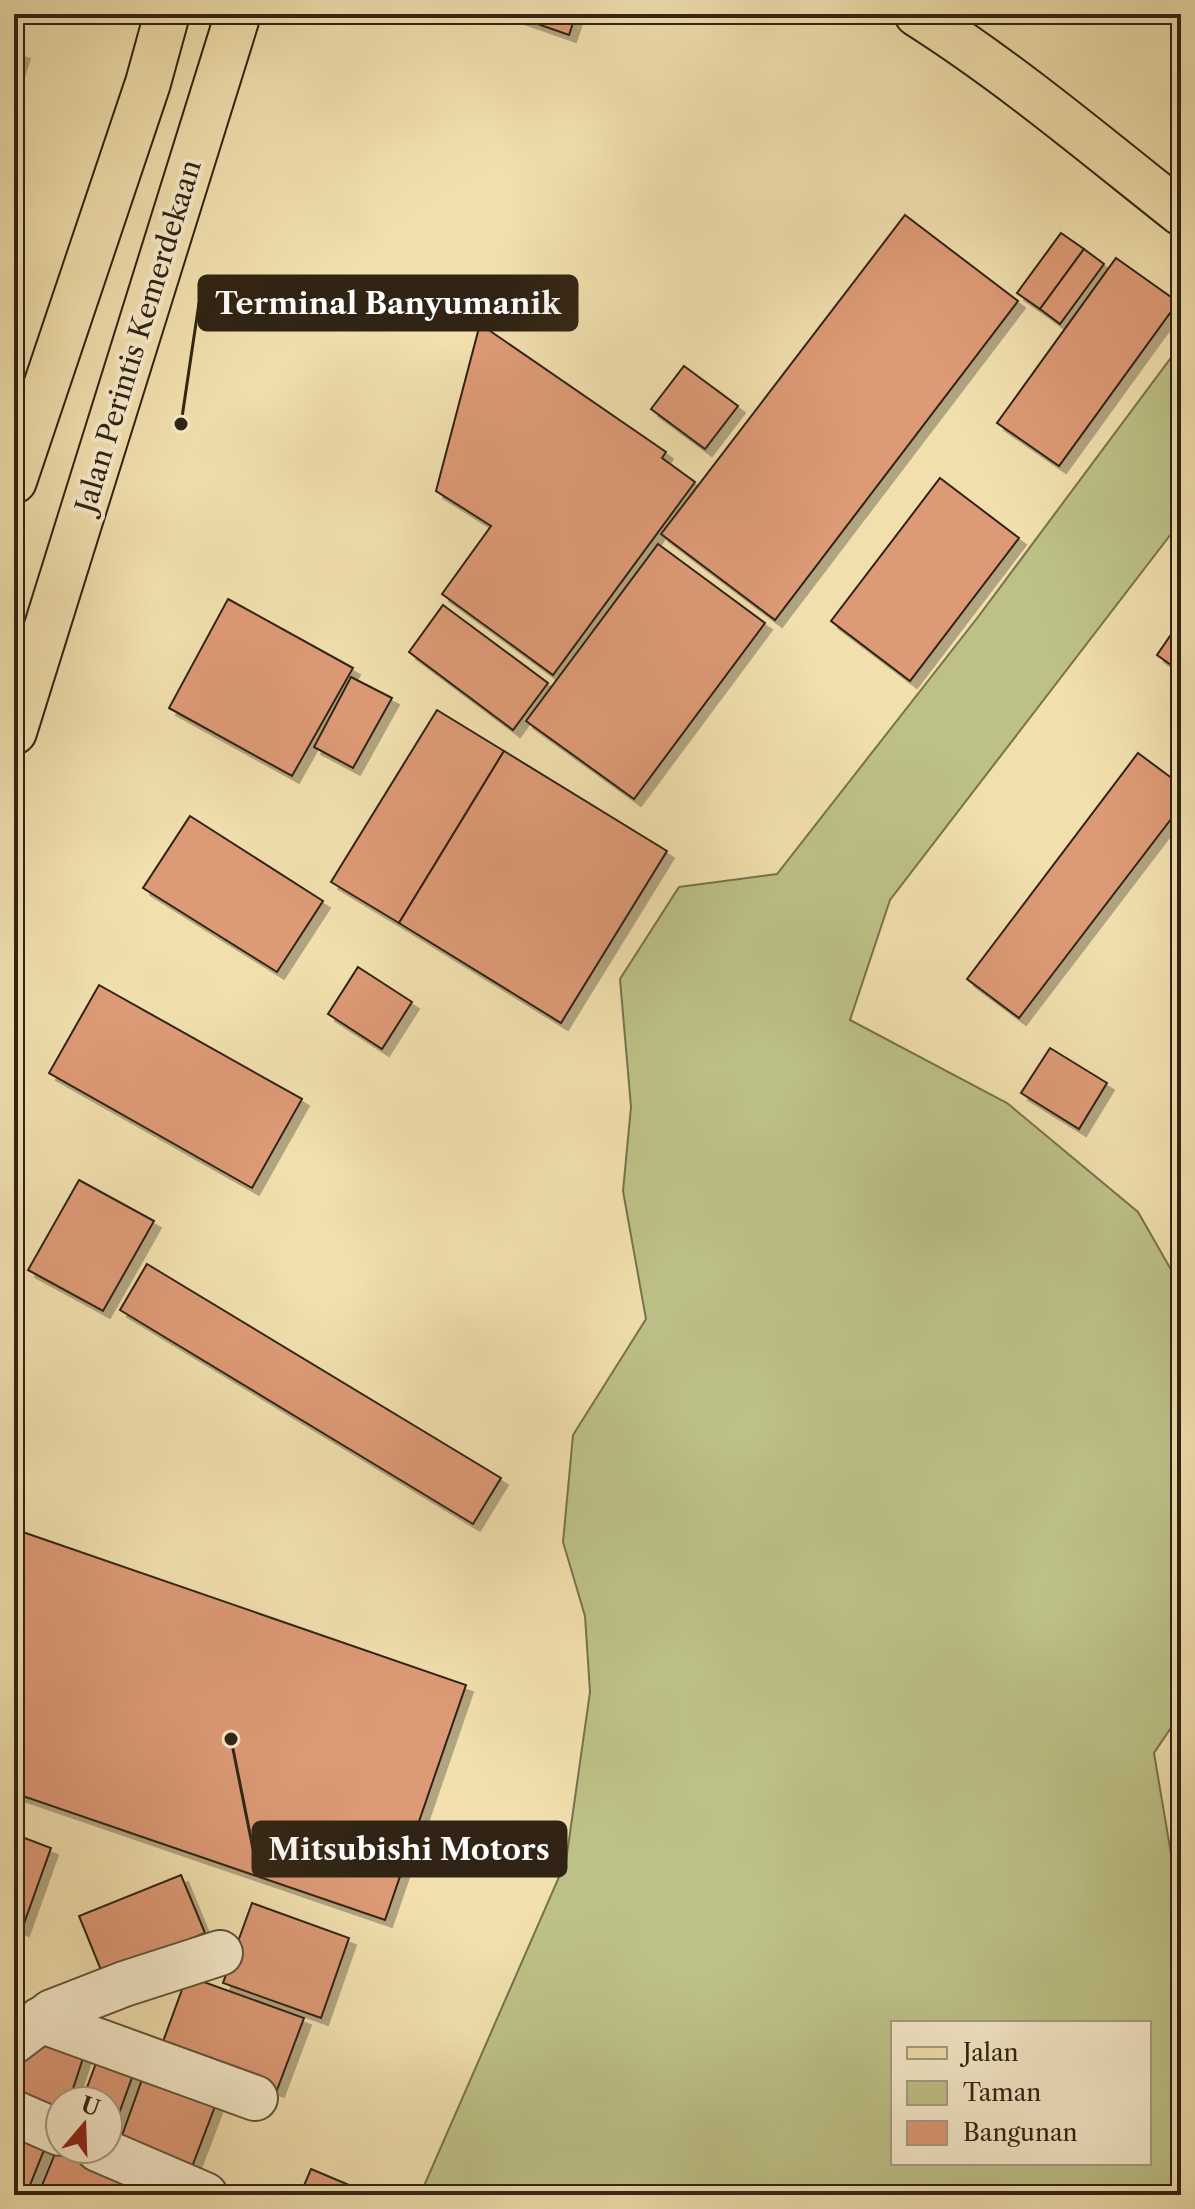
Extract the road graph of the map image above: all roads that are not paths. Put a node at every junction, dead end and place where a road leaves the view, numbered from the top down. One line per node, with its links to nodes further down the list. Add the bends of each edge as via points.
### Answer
1 (167, 14): 5 (main road)
2 (238, 14): 6 (main road, Jalan Perintis Kemerdekaan)
3 (917, 14): 4 (main road)
4 (1181, 213)
5 (14, 481)
6 (26, 655): 7 (main road, Jalan Perintis Kemerdekaan)
7 (14, 732)
8 (220, 1953): 9 (street, via 124,1984)
9 (27, 2030): 10 (street)
10 (255, 2098)
11 (14, 2113): 12 (street)
12 (44, 2126)
13 (124, 2160): 14 (street)
14 (205, 2195)

